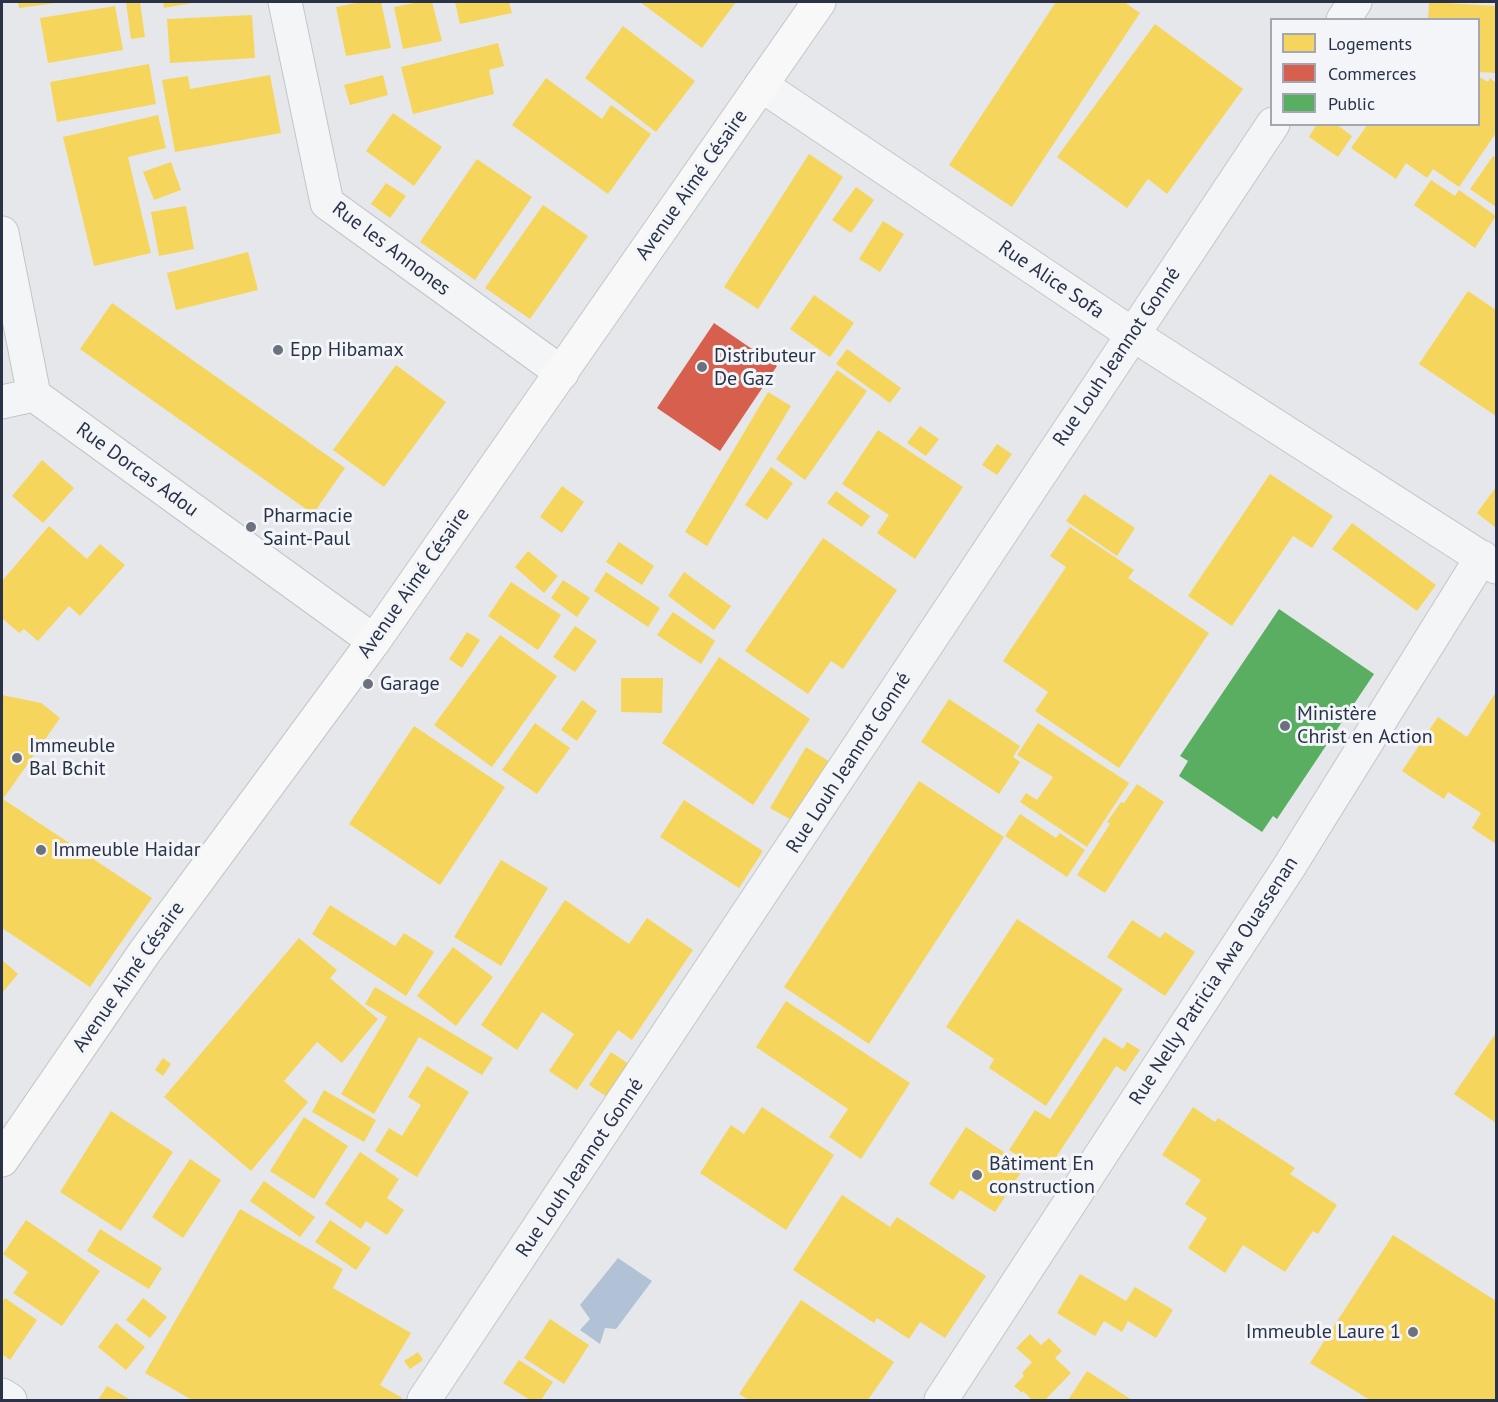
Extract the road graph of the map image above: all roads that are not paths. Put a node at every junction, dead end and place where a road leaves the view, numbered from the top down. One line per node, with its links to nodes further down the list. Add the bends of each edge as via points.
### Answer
1 (285, 2): 9 (street, Rue les Annones, via 327,203)
2 (819, 2): 5 (street, Avenue Aimé Césaire)
3 (1355, 2): 4 (street)
4 (1344, 18)
5 (761, 84): 8 (street, Rue Alice Sofa); 9 (street, Avenue Aimé Césaire)
6 (1272, 126): 8 (street, Rue Louh Jeannot Gonné)
7 (2, 232): 10 (street)
8 (1132, 334): 12 (street, Rue Alice Sofa); 17 (street, Rue Louh Jeannot Gonné)
9 (562, 373): 13 (street, Avenue Aimé Césaire)
10 (33, 395): 11 (street); 13 (street, Rue Dorcas Adou)
11 (2, 402)
12 (1489, 562): 18 (street, Rue Nelly Patricia Awa Ouassenan)
13 (374, 641): 14 (street, Avenue Aimé Césaire, via 144,953)
14 (2, 1160)
15 (2, 1395): 16 (street)
16 (10, 1401)
17 (424, 1401)
18 (941, 1401)

